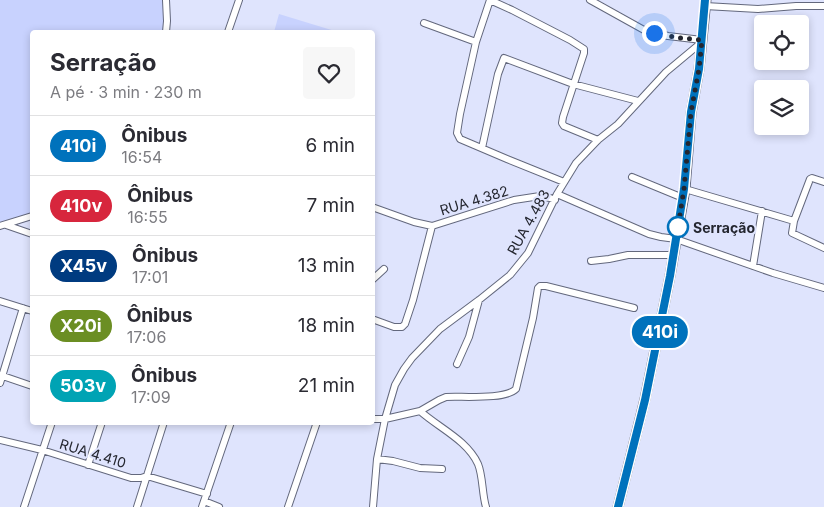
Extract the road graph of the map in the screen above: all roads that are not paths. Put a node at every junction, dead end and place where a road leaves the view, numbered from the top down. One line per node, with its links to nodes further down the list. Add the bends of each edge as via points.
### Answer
1 (166, 0): 8 (street)
2 (239, 0): 9 (street)
3 (490, 0): 11 (street); 12 (street, via 582,47 584,53)
4 (590, 0): 10 (street, via 644,30)
5 (705, 3): 6 (street, via 758,9); 10 (main road)
6 (824, 6)
7 (424, 23): 11 (street)
8 (166, 30)
9 (229, 30)
10 (702, 41): 13 (street, RUA 4.483); 19 (main road, via 691,112)
11 (476, 42): 15 (street, via 457,133 460,138)
12 (573, 84): 13 (street); 14 (street, via 563,125); 15 (street, via 504,58)
13 (638, 101): 14 (street, RUA 4.483, via 618,124)
14 (598, 140): 17 (street, RUA 4.483, via 576,163)
15 (482, 148): 17 (street)
16 (632, 178): 19 (street)
17 (564, 182): 20 (street, RUA 4.483)
18 (824, 182): 24 (street, via 810,180)
19 (684, 193): 22 (street); 28 (main road)
20 (556, 197): 26 (street, RUA 4.382, via 514,200); 28 (street, RUA 4.382, via 649,234); 36 (street, RUA 4.483, via 528,253 510,275)
21 (375, 208): 26 (street, RUA 4.382)
22 (762, 211): 24 (street); 32 (street)
23 (30, 217): 25 (street)
24 (794, 221): 29 (street, via 792,234)
25 (3, 225): 27 (street)
26 (432, 226): 41 (street, via 405,324 394,327)
27 (30, 233)
28 (676, 240): 30 (main road); 32 (street, RUA 4.382)
29 (824, 248)
30 (674, 255): 31 (street, via 628,255); 67 (main road, via 645,400)
31 (591, 261)
32 (752, 266): 35 (street, RUA 4.382)
33 (384, 269): 34 (street)
34 (375, 277)
35 (824, 288)
36 (479, 300): 42 (street, via 469,337); 47 (street, RUA 4.483, via 440,329 412,358 395,385)
37 (0, 301): 38 (street)
38 (23, 308): 40 (street); 43 (street)
39 (634, 308): 45 (street, via 540,286 516,389 493,396 446,397)
40 (30, 310)
41 (375, 320)
42 (456, 364)
43 (1, 378): 44 (street)
44 (30, 385)
45 (420, 410): 47 (street); 66 (street, via 464,444 472,455 478,464)
46 (375, 419): 47 (street)
47 (386, 419): 55 (street, RUA 4.483)
48 (51, 425): 54 (street)
49 (101, 425): 56 (street)
50 (163, 425): 58 (street)
51 (230, 425): 59 (street)
52 (316, 425): 64 (street)
53 (0, 440): 54 (street, RUA 4.410)
54 (42, 450): 56 (street, RUA 4.410); 61 (street)
55 (377, 460): 57 (street); 65 (street, RUA 4.483)
56 (88, 465): 58 (street, RUA 4.410, via 130,478)
57 (442, 469)
58 (147, 476): 59 (street, RUA 4.410); 62 (street)
59 (207, 494): 60 (street)
60 (203, 504): 63 (street)
61 (24, 507)
62 (137, 507)
63 (219, 507)
64 (288, 507)
65 (373, 507)
66 (486, 507)
67 (618, 507)

